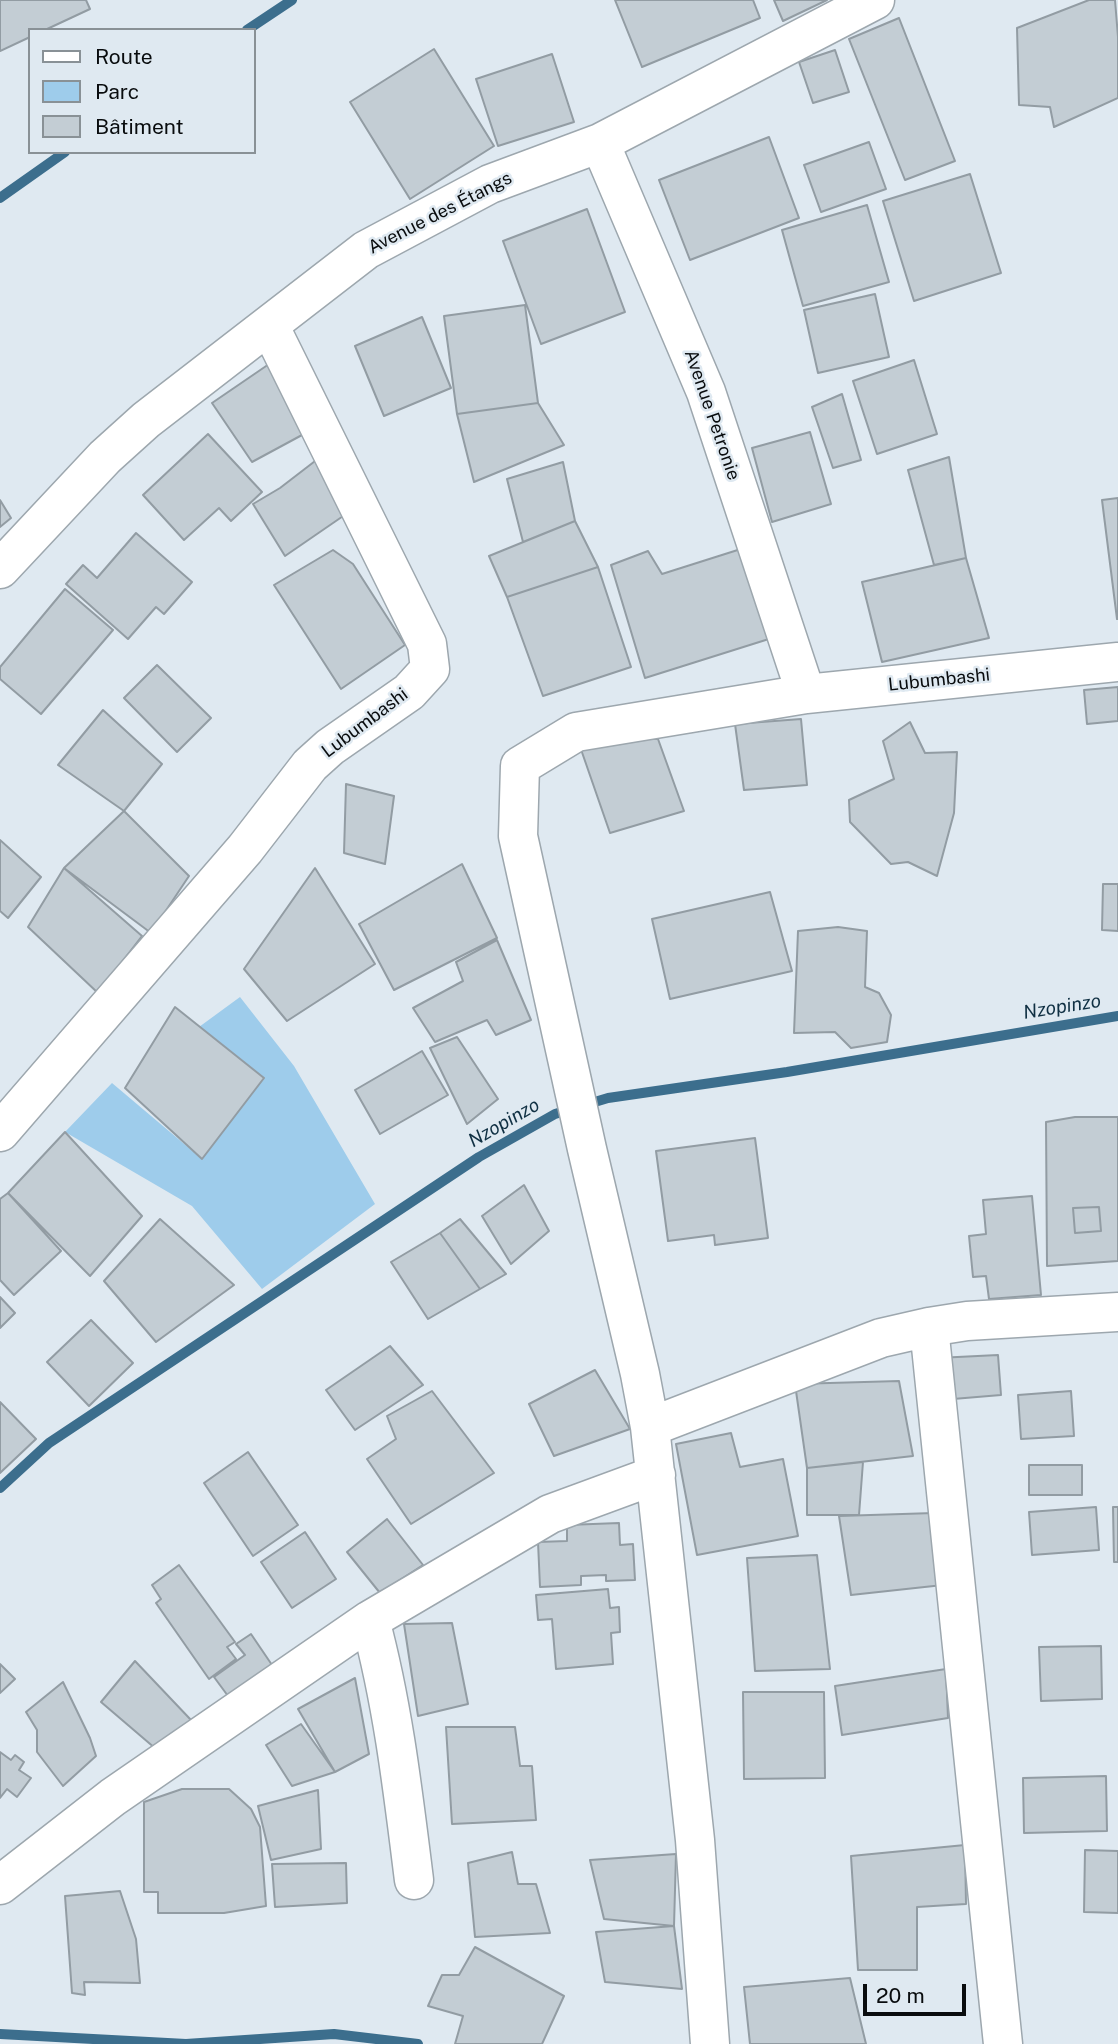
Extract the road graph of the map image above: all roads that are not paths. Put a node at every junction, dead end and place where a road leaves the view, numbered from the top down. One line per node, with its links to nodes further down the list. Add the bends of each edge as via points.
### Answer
1 (875, 0): 2 (street, Avenue des Étangs)
2 (600, 143): 3 (street, Avenue des Étangs, via 490,184 366,250); 6 (street, Avenue Petronie, via 706,392)
3 (269, 325): 4 (street, Avenue des Étangs, via 146,419); 7 (street, Lubumbashi, via 427,644 430,669 409,692 310,765 246,849)
4 (0, 569)
5 (1118, 662): 6 (street, Lubumbashi)
6 (806, 694): 10 (street, Lubumbashi, via 576,732 520,766 518,836)
7 (0, 1132)
8 (1118, 1312): 9 (street)
9 (929, 1327): 10 (street, via 881,1338); 16 (street)
10 (650, 1427): 11 (street)
11 (656, 1475): 12 (street, via 550,1514); 15 (street, via 695,1840)
12 (370, 1620): 13 (street, via 384,1672); 14 (street, via 113,1797)
13 (414, 1880)
14 (0, 1885)
15 (710, 2044)
16 (1003, 2044)

